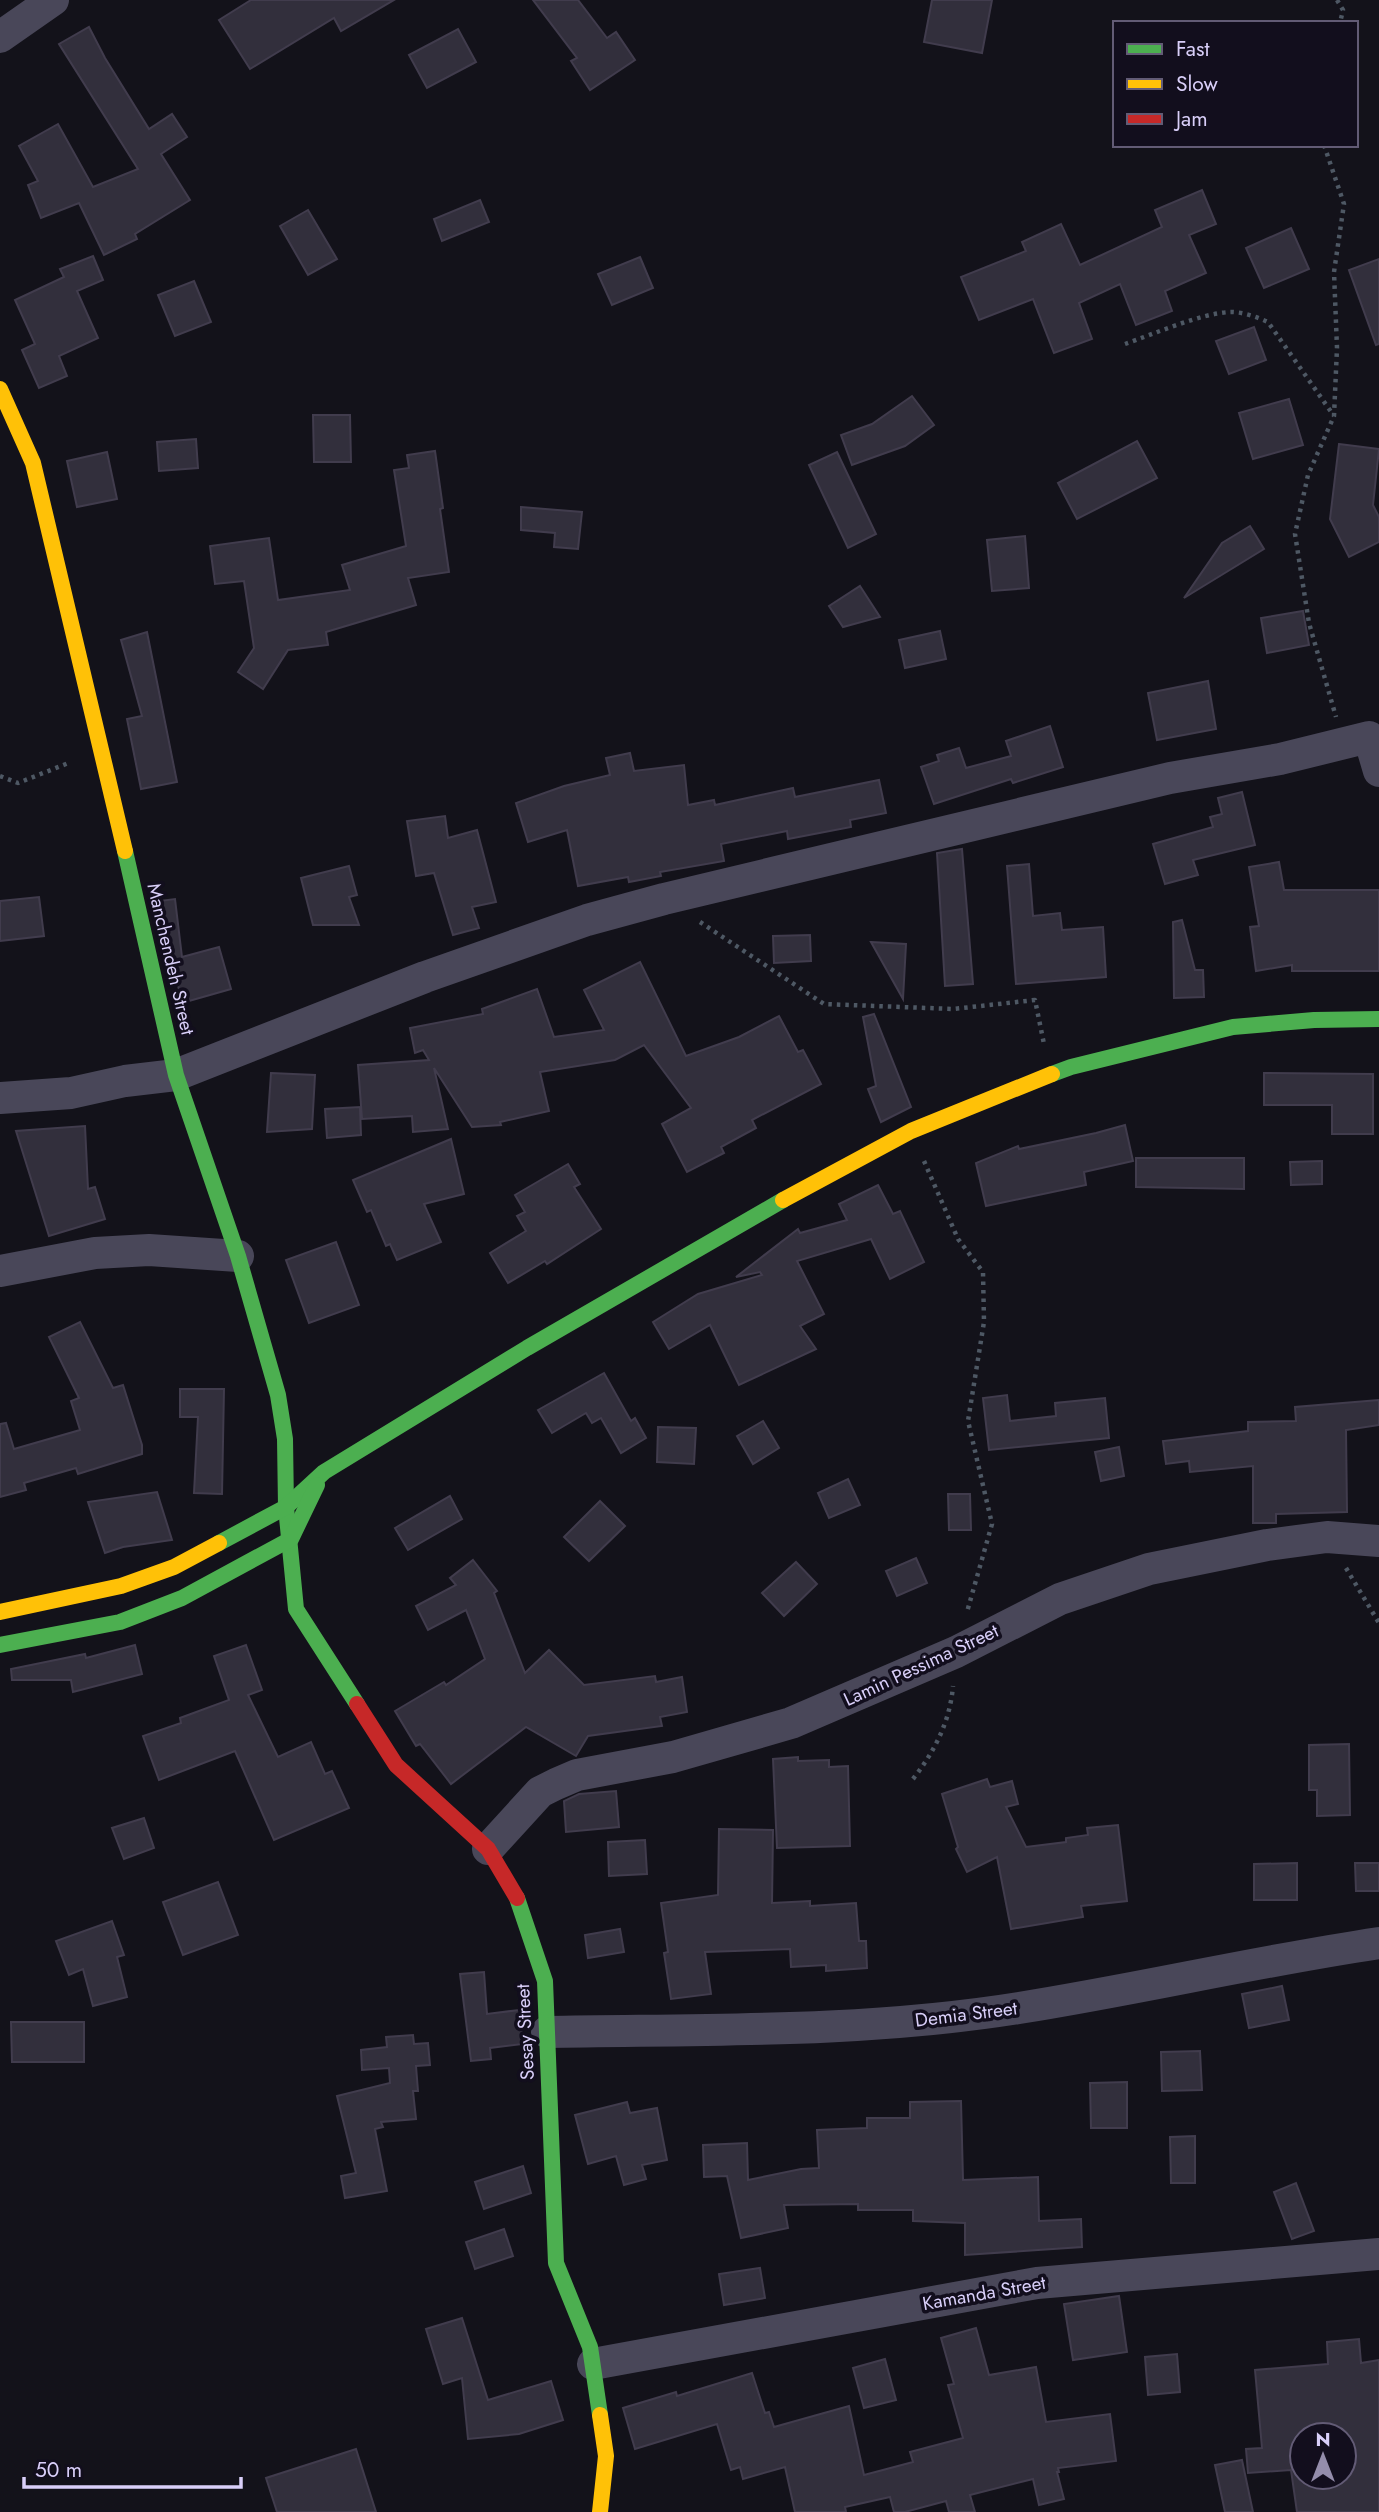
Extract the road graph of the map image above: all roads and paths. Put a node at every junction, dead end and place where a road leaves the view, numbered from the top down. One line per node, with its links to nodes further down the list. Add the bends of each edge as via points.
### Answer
1 (53, 0): 4 (street)
2 (1337, 0): 3 (path, via 1343,10)
3 (1340, 21)
4 (0, 37)
5 (1325, 147): 8 (path, via 1344,204 1334,272)
6 (1125, 344): 8 (path, via 1208,316 1232,312 1256,317 1268,322)
7 (0, 389): 10 (street, Manchendeh Street, via 33,463)
8 (1334, 416): 9 (path, via 1308,475 1296,534 1309,623 1336,717)
9 (1369, 737): 11 (street); 13 (street, via 1280,759 1170,778)
10 (102, 750): 12 (path, via 18,783); 16 (street, Manchendeh Street)
11 (1379, 771)
12 (0, 776)
13 (664, 899): 15 (path, via 824,1004 953,1009 1035,1000 1046,1056); 16 (street, via 587,920 425,977)
14 (1379, 1019): 15 (street, via 1233,1027)
15 (1071, 1067): 18 (street)
16 (176, 1074): 17 (street, via 71,1093); 19 (street, Manchendeh Street)
17 (0, 1098)
18 (911, 1131): 21 (street, via 618,1295); 29 (path, via 958,1239 983,1272 984,1322 968,1421 992,1524)
19 (238, 1256): 20 (street, via 149,1250 95,1253); 22 (street, Manchendeh Street, via 278,1395 285,1439)
20 (0, 1271)
21 (324, 1472): 22 (street); 24 (street)
22 (286, 1507): 24 (street, Manchendeh Street); 26 (street, via 174,1567 121,1586)
23 (1327, 1537): 25 (street, Lamin Pessima Street); 27 (path); 29 (street, Lamin Pessima Street, via 1149,1569 1060,1599)
24 (291, 1539): 28 (street, via 158,1609 120,1622); 31 (street, Sesay Street, via 296,1609 396,1765)
25 (1379, 1541)
26 (0, 1612)
27 (1379, 1623)
28 (0, 1645)
29 (956, 1652): 30 (path, via 951,1710 929,1759); 31 (street, Lamin Pessima Street, via 791,1723 673,1757 577,1775 541,1792)
30 (913, 1779)
31 (488, 1849): 33 (street, Sesay Street, via 521,1905 545,1981)
32 (1379, 1943): 33 (street, Demia Street, via 1017,2008 866,2025)
33 (547, 2032): 35 (street, Sesay Street, via 556,2263)
34 (1379, 2254): 35 (street, Kamanda Street, via 1037,2283)
35 (593, 2364): 36 (street, Sesay Street, via 606,2456)
36 (600, 2512)

